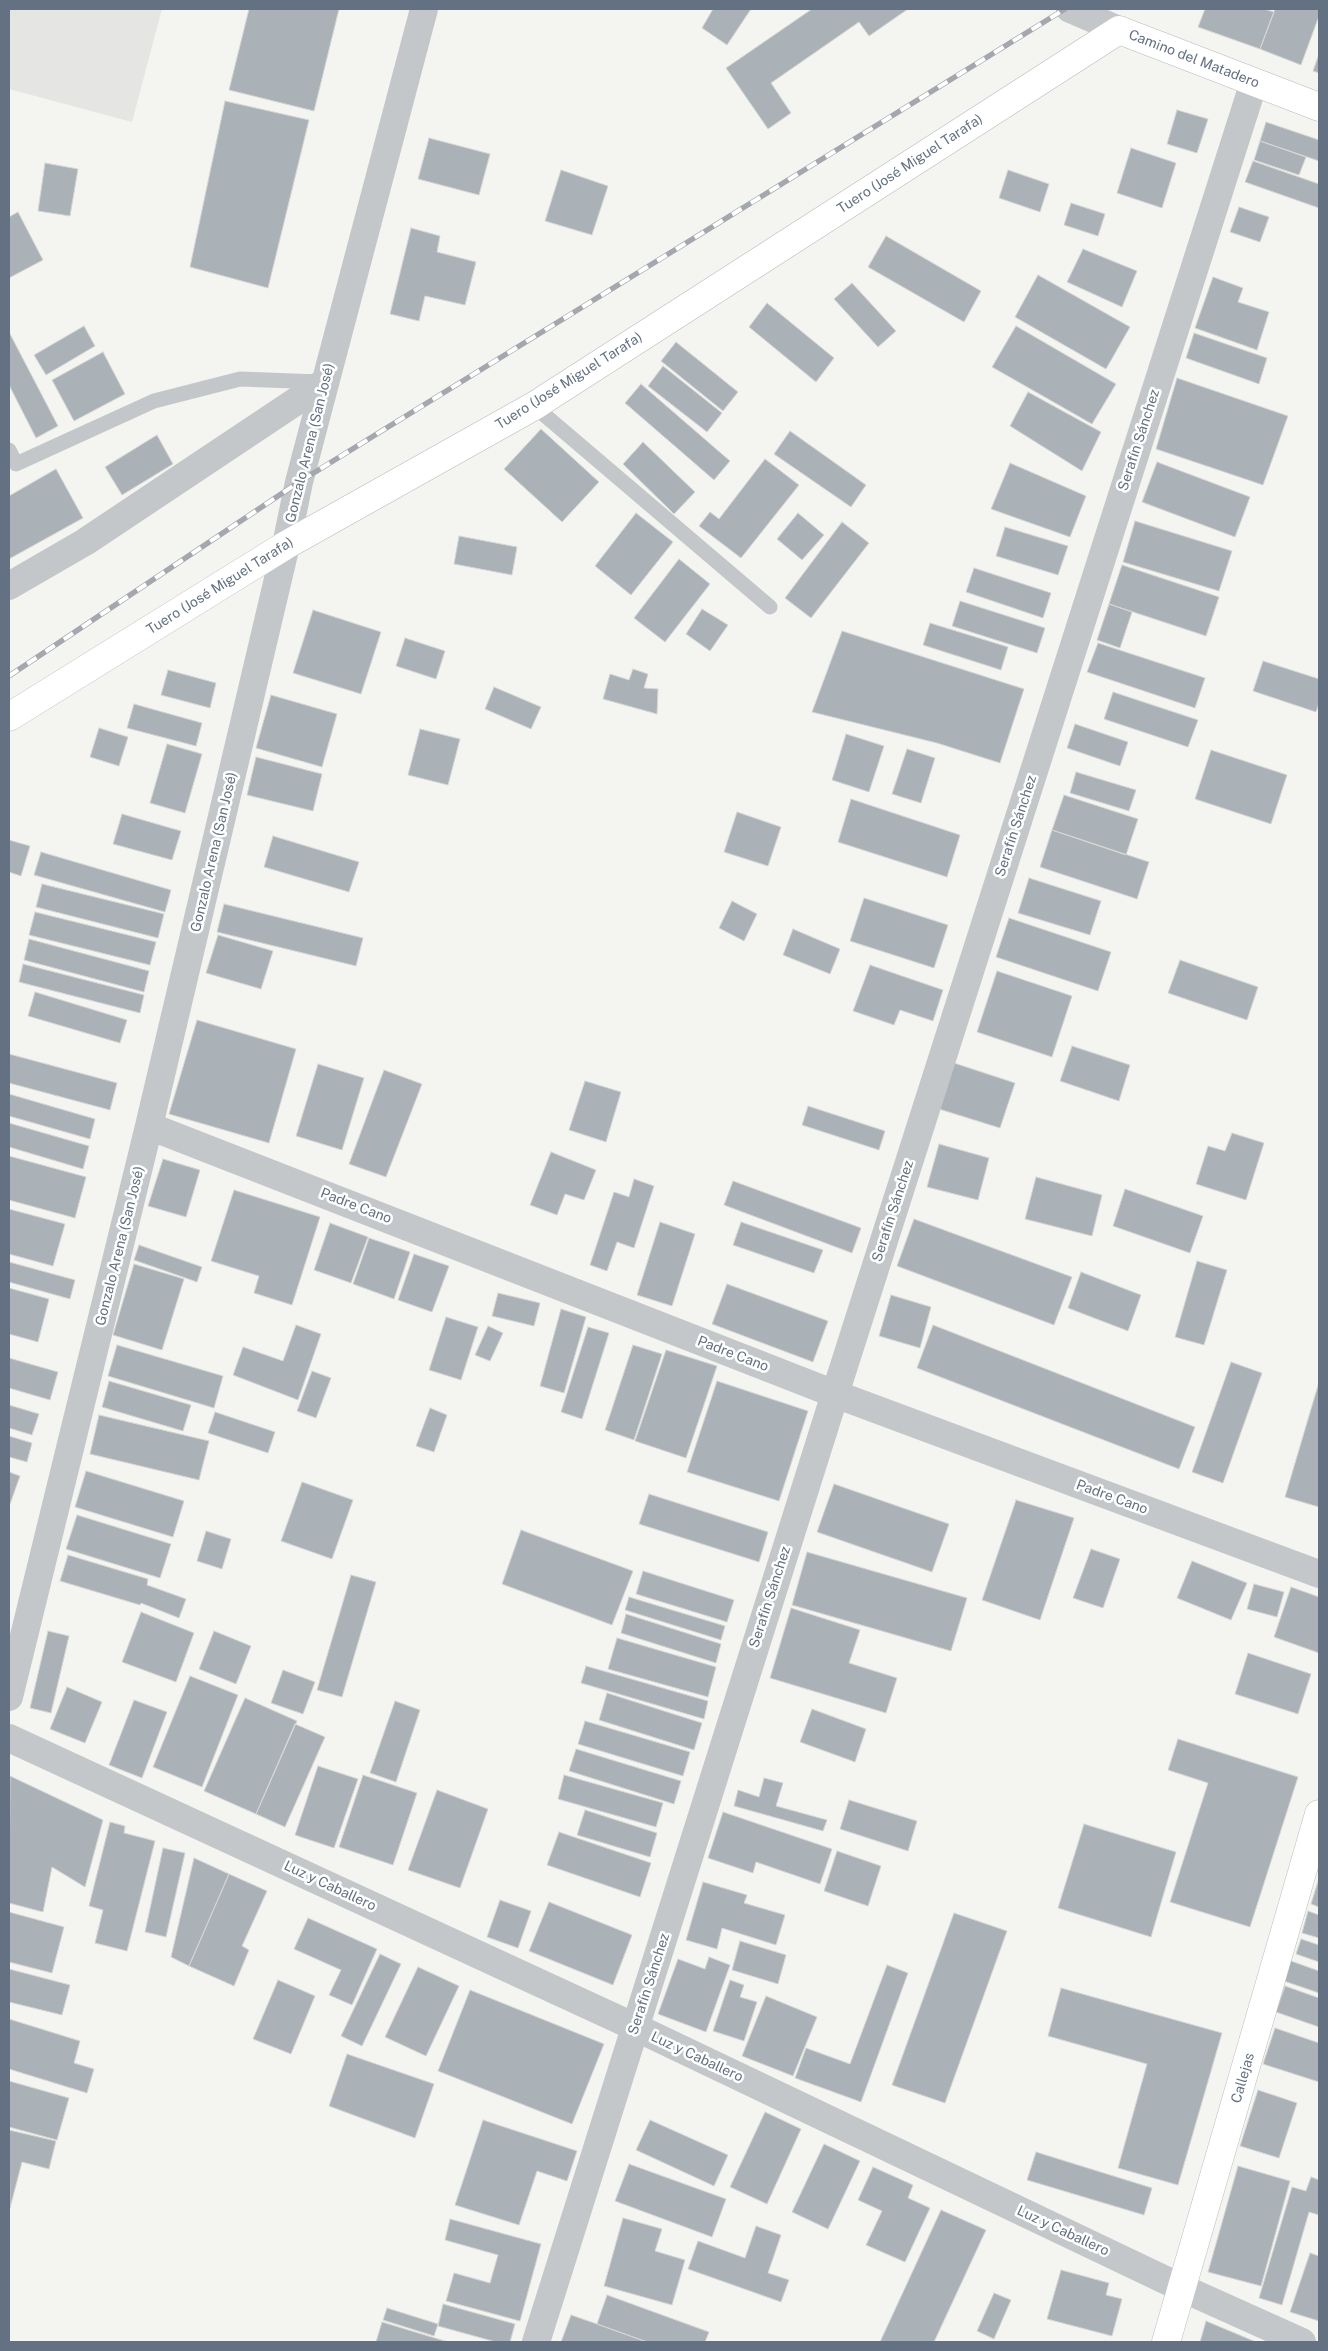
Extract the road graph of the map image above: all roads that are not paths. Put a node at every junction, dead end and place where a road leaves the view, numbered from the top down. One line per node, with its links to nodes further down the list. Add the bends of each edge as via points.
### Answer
1 (424, 9): 6 (street, Gonzalo Arena (San José))
2 (1070, 9): 3 (street, Camino del Matadero)
3 (1119, 30): 4 (main road, Camino del Matadero); 7 (main road, Tuero (José Miguel Tarafa))
4 (1254, 82): 5 (main road, Camino del Matadero); 14 (street, Serafín Sánchez)
5 (1319, 107)
6 (325, 382): 8 (lane, via 240,379 154,401 16,464); 9 (street, Gonzalo Arena (San José)); 10 (street, via 85,542)
7 (534, 406): 9 (main road, Tuero (José Miguel Tarafa)); 11 (lane)
8 (9, 450)
9 (286, 545): 12 (main road, Tuero (José Miguel Tarafa)); 13 (street, Gonzalo Arena (San José))
10 (9, 586)
11 (770, 608)
12 (9, 716)
13 (149, 1126): 14 (street, Padre Cano); 16 (street, Gonzalo Arena (San José))
14 (835, 1394): 15 (street, Padre Cano); 19 (street, Serafín Sánchez)
15 (1319, 1574)
16 (9, 1697)
17 (9, 1738): 19 (street, Luz y Caballero)
18 (1319, 1814): 20 (main road, Callejas)
19 (635, 2028): 20 (street, Luz y Caballero); 21 (street, Serafín Sánchez)
20 (1182, 2288): 22 (main road, Callejas); 23 (street, Luz y Caballero)
21 (536, 2342)
22 (1166, 2342)
23 (1302, 2342)

